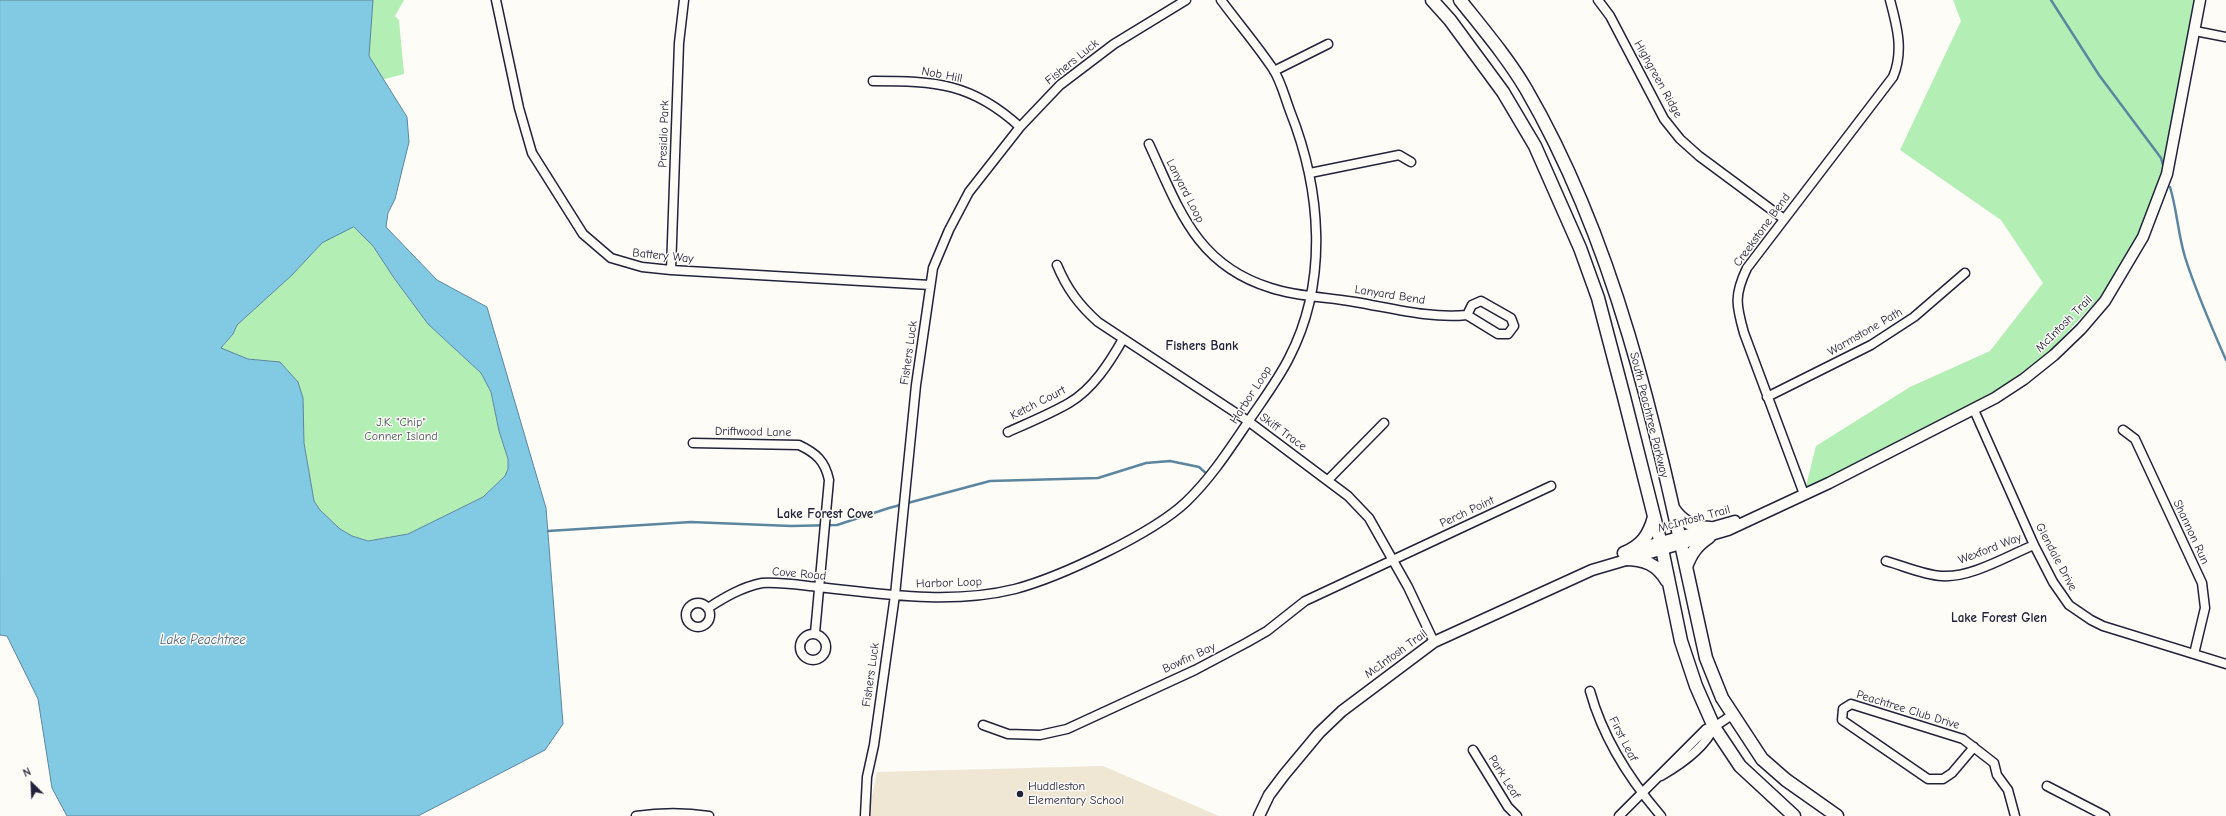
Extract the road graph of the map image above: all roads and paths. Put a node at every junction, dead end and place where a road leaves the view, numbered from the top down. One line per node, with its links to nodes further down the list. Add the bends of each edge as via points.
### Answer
1 (496, 0): 21 (street, Battery Way, via 519,108 532,153 579,228 596,247 611,258 642,267)
2 (684, 0): 21 (street, Presidio Park, via 679,43)
3 (1186, 0): 15 (street, Fishers Luck, via 1135,30 1090,61 1060,85)
4 (1221, 0): 13 (street, Harbor Loop)
5 (1432, 0): 38 (main road, South Peachtree Parkway, via 1450,20 1503,92 1534,146 1580,248 1598,298)
6 (1460, 0): 37 (main road, South Peachtree Parkway, via 1525,88 1582,203 1612,279 1627,328)
7 (1598, 0): 19 (street, Highgreen Ridge, via 1610,16 1664,119 1680,139)
8 (1890, 0): 19 (street, Creekstone Bend, via 1900,48 1898,66 1893,77 1864,119)
9 (2200, 0): 10 (street, McIntosh Trail)
10 (2195, 31): 11 (street); 28 (street, McIntosh Trail, via 2167,174 2143,238 2125,270 2105,301 2054,355 2024,379)
11 (2226, 37)
12 (1328, 44): 13 (street)
13 (1274, 71): 18 (street, Harbor Loop, via 1294,121)
14 (873, 81): 15 (street, Nob Hill, via 922,82 960,89 1000,109)
15 (1020, 127): 23 (street, Fishers Luck, via 969,192 933,268)
16 (1149, 144): 24 (street, Lanyard Loop, via 1184,220 1207,250 1245,278 1272,289)
17 (1411, 162): 18 (street, via 1399,155)
18 (1310, 173): 24 (street, Harbor Loop, via 1315,197 1316,257)
19 (1784, 219): 27 (street, Creekstone Bend, via 1747,268 1736,294 1736,306 1741,323)
20 (1057, 265): 26 (street, Skiff Trace, via 1066,285 1081,307)
21 (671, 270): 23 (street, Battery Way)
22 (1966, 273): 27 (street, Warmstone Path, via 1914,317 1871,345)
23 (930, 285): 49 (street, Fishers Luck, via 916,385)
24 (1309, 296): 25 (street, Lanyard Bend, via 1437,315); 29 (street, Harbor Loop, via 1290,357)
25 (1467, 315): 25 (street, via 1472,306 1481,301 1511,318 1514,326 1508,334 1498,334)
26 (1122, 339): 29 (street, Skiff Trace); 32 (street, Ketch Court, via 1100,373 1071,402)
27 (1767, 397): 36 (street, Creekstone Bend)
28 (1974, 410): 36 (street, McIntosh Trail); 42 (street, Glendale Drive)
29 (1248, 421): 34 (street, Skiff Trace); 49 (street, Harbor Loop, via 1214,471 1184,504 1151,527 1108,551 1036,583 976,596)
30 (1384, 422): 34 (street)
31 (2123, 430): 53 (street, Shannon Run, via 2135,439 2202,583 2205,608)
32 (1008, 432)
33 (693, 443): 48 (street, Driftwood Lane, via 799,445 822,460 829,480)
34 (1328, 480): 44 (street, Skiff Trace, via 1369,518)
35 (1551, 486): 44 (street, Perch Point)
36 (1804, 494): 39 (street, McIntosh Trail, via 1728,530)
37 (1672, 506): 39 (main road, via 1678,516); 40 (main road, South Peachtree Parkway)
38 (1654, 518): 41 (main road, South Peachtree Parkway); 43 (main road, via 1644,540)
39 (1709, 532): 40 (street, McIntosh Trail); 46 (main road, via 1690,555)
40 (1680, 540): 41 (street, McIntosh Trail); 46 (main road, South Peachtree Parkway)
41 (1661, 545): 43 (street, McIntosh Trail); 47 (main road, South Peachtree Parkway)
42 (2034, 545): 45 (street, Wexford Way, via 1969,573 1956,575 1927,574); 53 (street, Glendale Drive, via 2061,595 2079,613 2103,626)
43 (1624, 556): 47 (main road, via 1651,563 1662,572); 52 (street, McIntosh Trail)
44 (1393, 560): 52 (street, Skiff Trace); 57 (street, Bowfin Bay, via 1305,601 1267,631 1221,656 1067,729 1040,735 1008,734)
45 (1886, 561)
46 (1686, 567): 56 (main road, South Peachtree Parkway, via 1706,658 1722,698)
47 (1669, 583): 58 (main road, South Peachtree Parkway, via 1681,641 1696,686)
48 (818, 587): 49 (street, Cove Road); 50 (street, Cove Road, via 762,582 729,595); 51 (street, Driftwood Lane)
49 (895, 595): 65 (street, Fishers Luck, via 867,777)
50 (708, 608)
51 (815, 634)
52 (1434, 642): 66 (street, McIntosh Trail, via 1342,711 1319,733 1284,774)
53 (2194, 654): 54 (street, Glendale Drive)
54 (2226, 664)
55 (1590, 691): 62 (street, First Leaf, via 1597,714 1624,768)
56 (1732, 715): 58 (street); 71 (main road, South Peachtree Parkway, via 1762,758 1786,780)
57 (983, 726)
58 (1714, 727): 62 (street, via 1710,736 1678,766 1655,779); 70 (main road, South Peachtree Parkway, via 1740,766)
59 (1974, 747): 59 (street, Peachtree Club Drive, via 1952,773 1943,779 1928,779 1842,720 1843,709 1851,704 1963,739); 72 (street, Peachtree Club Drive, via 1994,763 1997,776 2008,790)
60 (1473, 750): 67 (street, Park Leaf, via 1508,808)
61 (2047, 786): 73 (street)
62 (1642, 794): 68 (street); 69 (street, First Leaf)
63 (636, 816): 64 (street, via 658,812 682,812)
64 (709, 816)
65 (865, 816)
66 (1259, 816)
67 (1517, 816)
68 (1619, 816)
69 (1661, 816)
70 (1794, 816)
71 (1836, 816)
72 (2015, 816)
73 (2105, 816)

